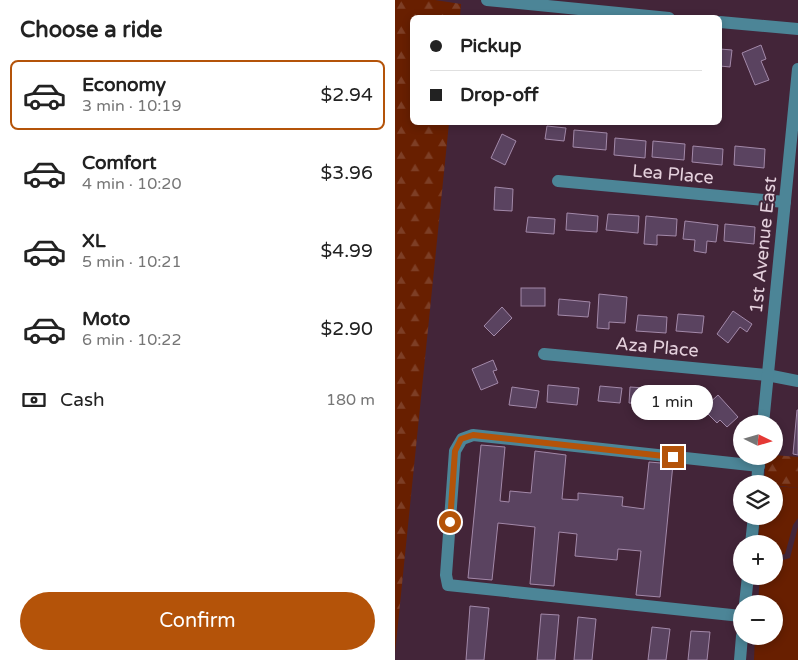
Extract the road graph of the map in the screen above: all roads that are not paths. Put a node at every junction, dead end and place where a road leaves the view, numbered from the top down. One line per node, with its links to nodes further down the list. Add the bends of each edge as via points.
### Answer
1 (487, 0): 2 (street)
2 (639, 15)
3 (722, 22): 4 (street)
4 (798, 29)
5 (798, 69): 6 (street, 1st Avenue East)
6 (795, 136): 8 (street, 1st Avenue East)
7 (558, 181): 8 (street, Lea Place)
8 (785, 202): 10 (street, 1st Avenue East)
9 (544, 354): 10 (street, Aza Place)
10 (767, 375): 11 (street, Aza Place); 12 (street, 1st Avenue East)
11 (798, 381)
12 (764, 415)
13 (733, 459): 14 (street, via 473,435 461,439 455,451 446,574 448,586)
14 (733, 615)
15 (741, 645): 16 (street)
16 (740, 660)

